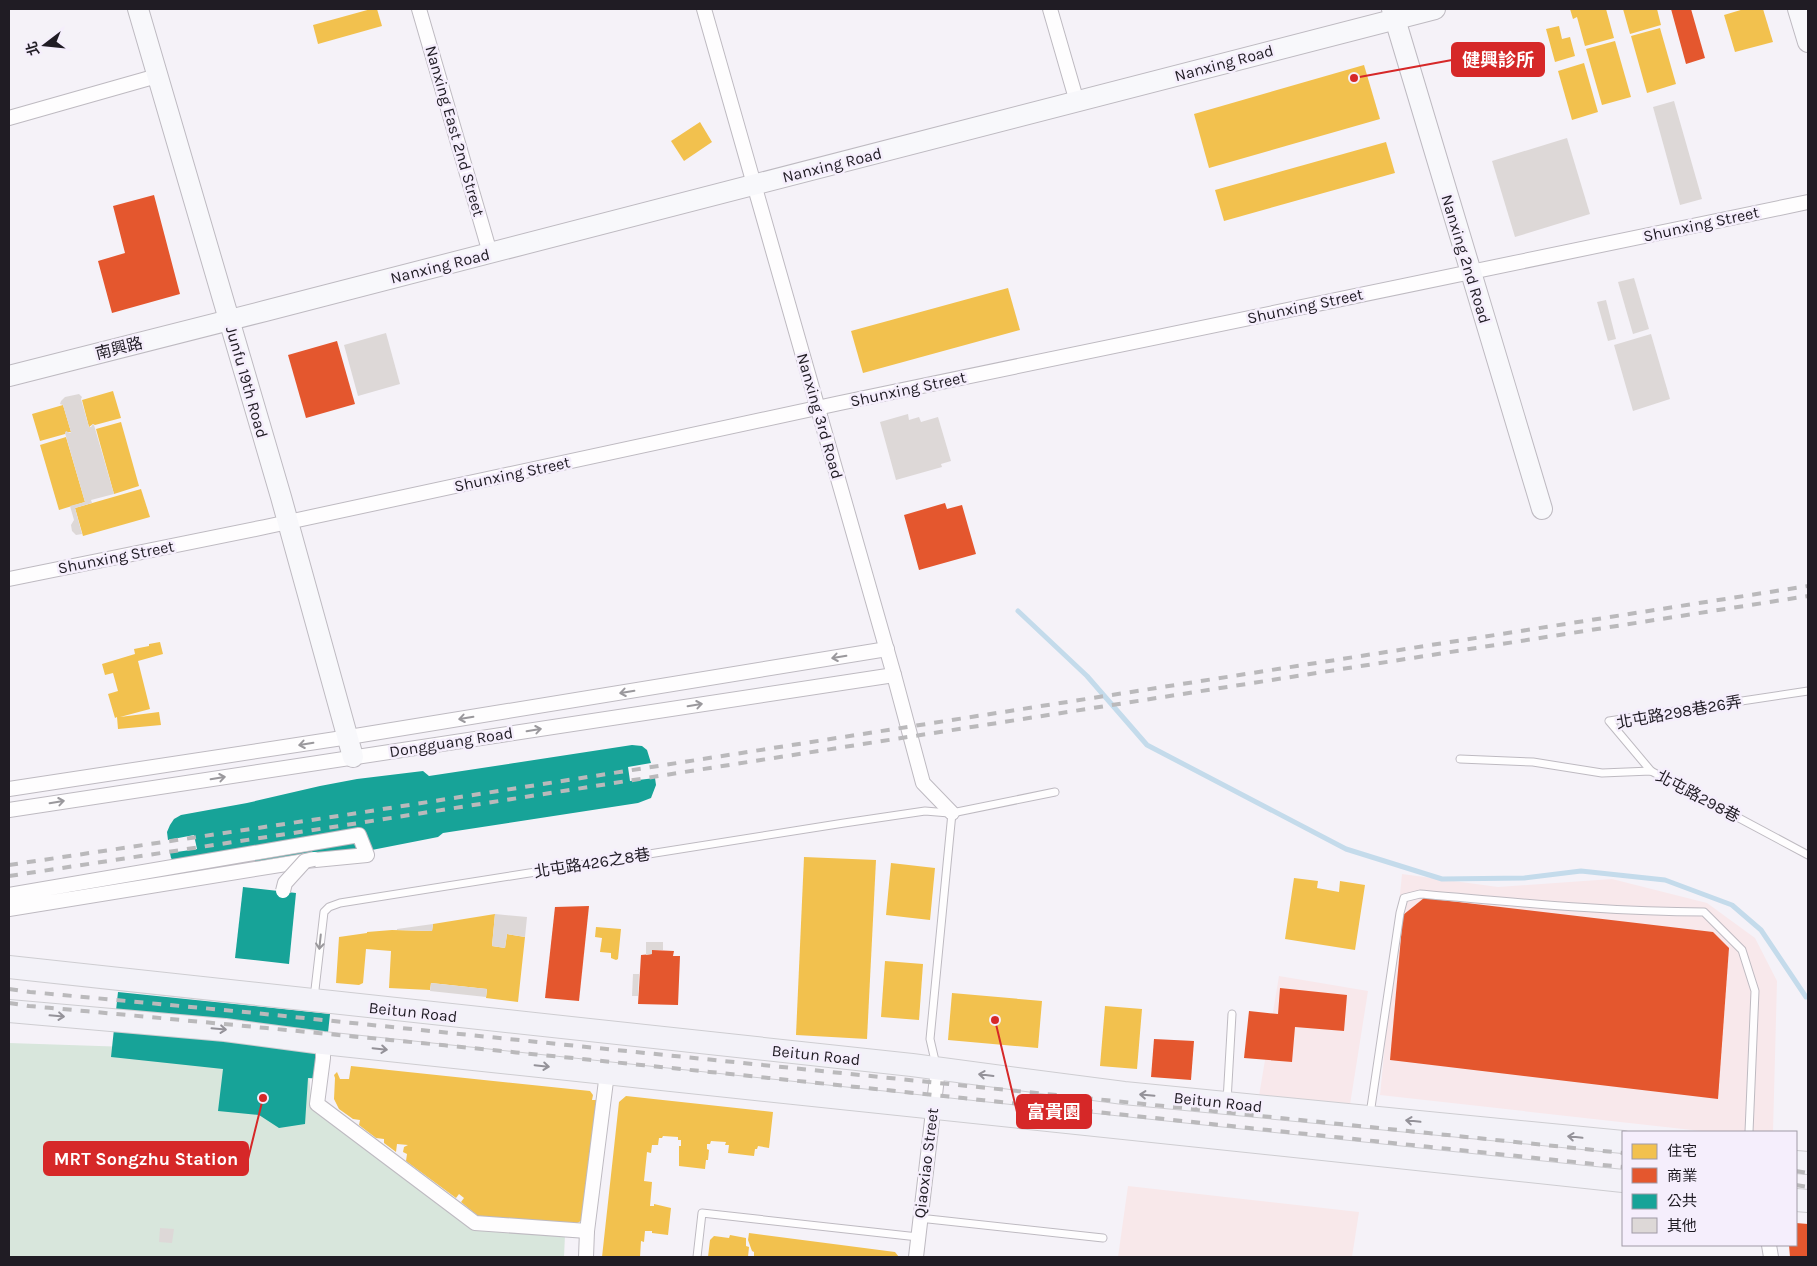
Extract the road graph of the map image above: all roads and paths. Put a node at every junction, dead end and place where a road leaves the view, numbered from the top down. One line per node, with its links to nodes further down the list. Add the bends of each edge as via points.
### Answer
1 (138, 9): 9 (street, Junfu 19th Road)
2 (419, 9): 14 (street, Nanxing East 2nd Street)
3 (704, 9): 12 (street, Nanxing 3rd Road)
4 (1050, 9): 10 (street)
5 (1435, 9): 7 (street, Nanxing Road)
6 (1798, 9): 8 (street)
7 (1393, 14): 10 (street, Nanxing Road); 15 (street, Nanxing 2nd Road)
8 (1808, 42)
9 (157, 76): 11 (street); 16 (street, Junfu 19th Road)
10 (1077, 102): 12 (street, Nanxing Road)
11 (9, 118)
12 (754, 184): 14 (street, Nanxing Road); 18 (street, Nanxing 3rd Road)
13 (1808, 202): 15 (street, Shunxing Street)
14 (490, 253): 16 (street, Nanxing Road)
15 (1470, 272): 18 (street, Shunxing Street); 19 (street, Nanxing 2nd Road)
16 (229, 320): 17 (street, 南興路); 20 (street, Junfu 19th Road)
17 (9, 376)
18 (818, 408): 20 (street, Shunxing Street); 22 (street, Nanxing 3rd Road)
19 (1542, 509)
20 (288, 522): 21 (street, Shunxing Street); 25 (street, Junfu 19th Road)
21 (9, 579)
22 (887, 649): 23 (street, Nanxing 3rd Road); 25 (street, Dongguang Road, one-way to 25)
23 (894, 675): 25 (street, Dongguang Road, one-way to 23); 31 (street, Nanxing 3rd Road, via 923,783)
24 (1808, 690): 27 (lane, 北屯路298巷26弄, via 1609,721)
25 (351, 747): 28 (street, Dongguang Road, one-way to 28); 30 (street, Dongguang Road, one-way to 25)
26 (1460, 759): 27 (lane, 北屯路298巷, via 1533,762 1602,773)
27 (1651, 771): 32 (lane, 北屯路298巷)
28 (9, 790)
29 (1055, 792): 31 (lane, 北屯路426之8巷)
30 (9, 810)
31 (952, 813): 38 (lane, 北屯路426之8巷, one-way to 38, via 925,811 340,903 329,907 322,917); 42 (lane, via 930,1039)
32 (1808, 855)
33 (309, 860): 34 (street, bridge, via 285,883); 35 (street, via 367,855 359,835); 36 (street)
34 (283, 891)
35 (9, 895)
36 (9, 910)
37 (9, 968): 38 (main road, Beitun Road)
38 (313, 1000): 42 (main road, Beitun Road)
39 (9, 1012): 41 (main road, one-way to 41, via 225,1030)
40 (1232, 1014): 44 (lane)
41 (324, 1043): 43 (main road, one-way to 43); 51 (street, via 317,1104 475,1223)
42 (938, 1070): 44 (main road, Beitun Road, one-way to 42); 45 (street, Qiaoxiao Street)
43 (607, 1073): 45 (main road); 51 (street)
44 (1227, 1102): 46 (main road, Beitun Road)
45 (933, 1107): 49 (main road); 50 (street, Qiaoxiao Street)
46 (1370, 1116): 47 (lane, via 1400,913 1404,898 1420,894 1531,904 1704,912 1742,950 1755,992); 48 (main road, Beitun Road, one-way to 46)
47 (1749, 1131)
48 (1622, 1142)
49 (1622, 1182)
50 (919, 1218): 52 (street, Qiaoxiao Street); 53 (lane)
51 (587, 1231): 54 (street)
52 (918, 1237): 55 (lane, via 702,1213); 56 (street, Qiaoxiao Street)
53 (1103, 1238)
54 (586, 1257)
55 (697, 1257)
56 (916, 1257)

